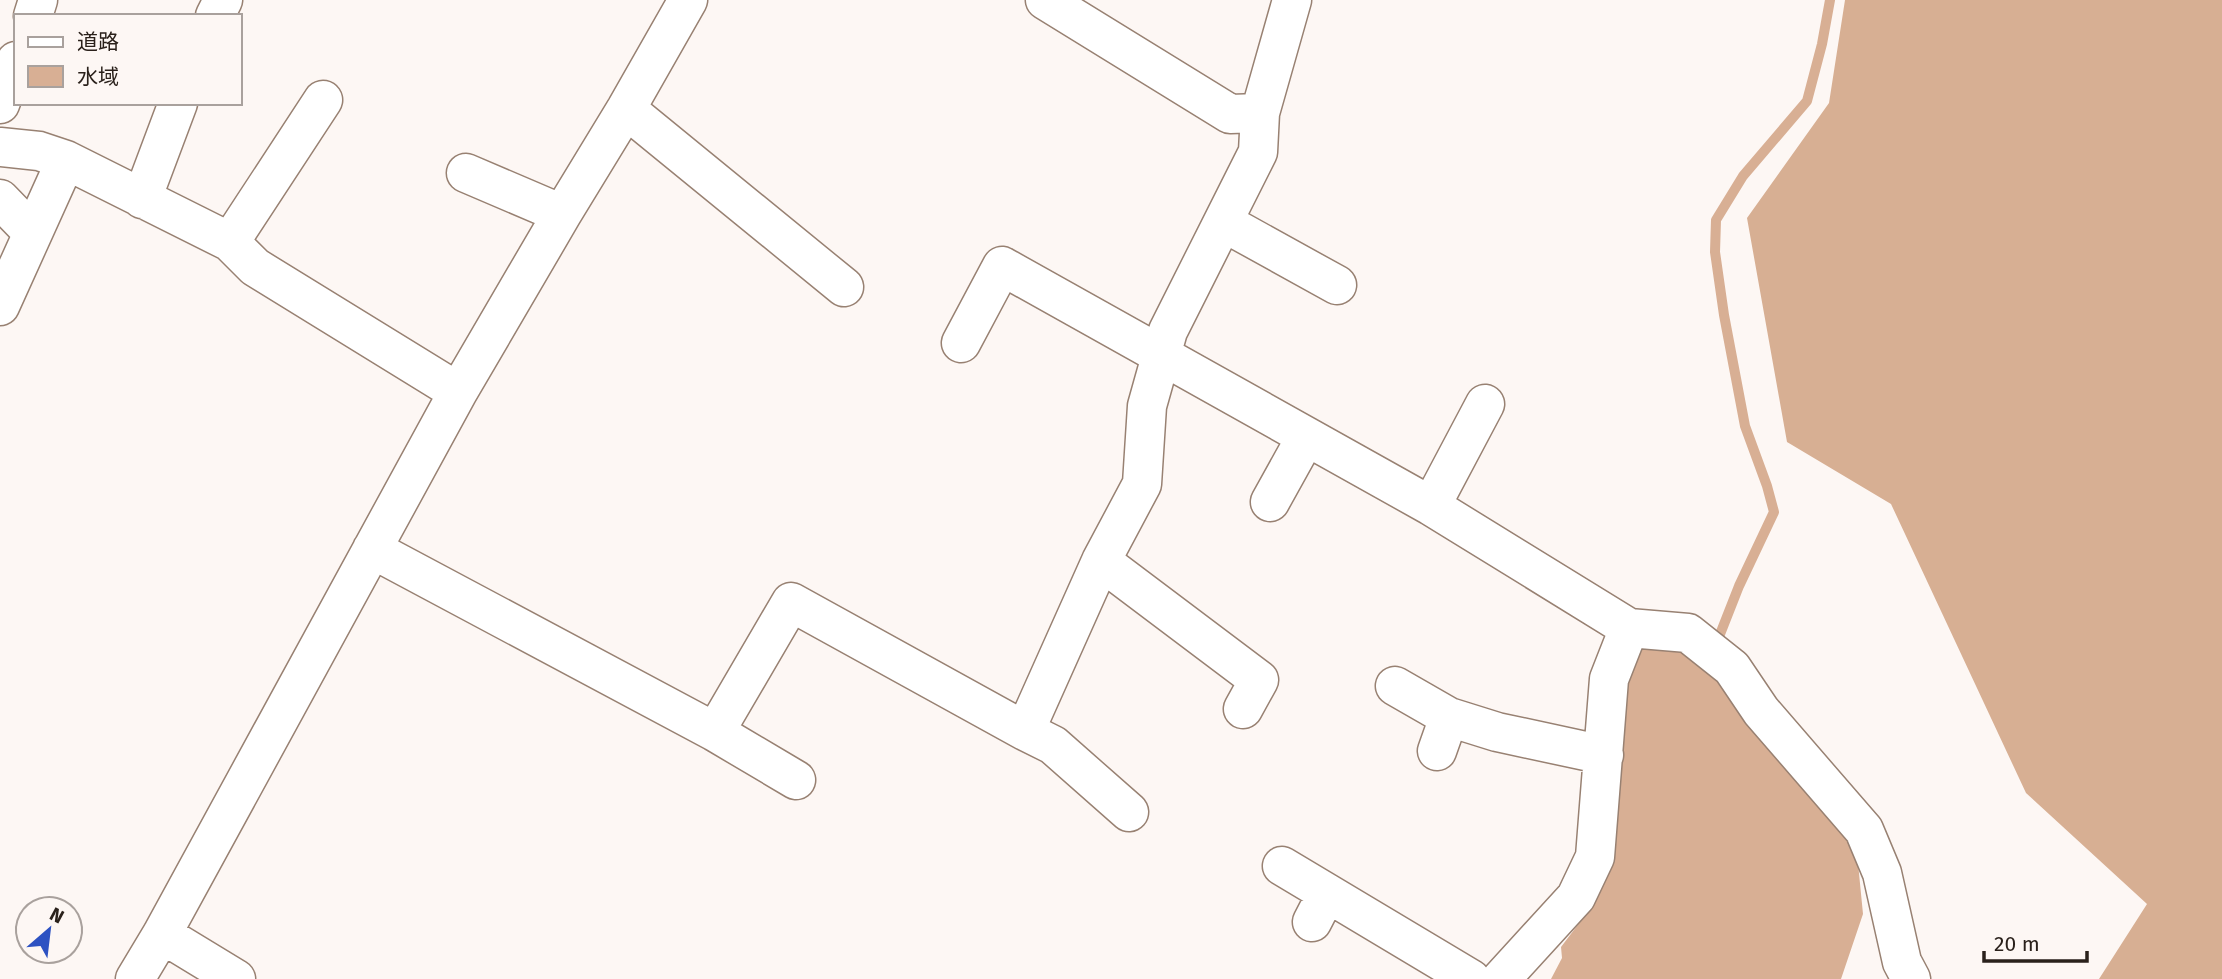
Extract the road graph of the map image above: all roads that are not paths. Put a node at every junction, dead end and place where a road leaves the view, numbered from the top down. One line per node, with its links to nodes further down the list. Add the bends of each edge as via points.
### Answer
1 (1045, 0): 9 (street, via 1230,114)
2 (1292, 0): 9 (street)
3 (673, 5): 8 (street)
4 (14, 66): 6 (street)
5 (323, 100): 18 (street)
6 (0, 104)
7 (177, 105): 14 (street)
8 (626, 109): 15 (street); 20 (street)
9 (1260, 113): 16 (street, via 1258,152)
10 (0, 147): 11 (street, via 39,151)
11 (66, 160): 14 (street); 17 (street)
12 (466, 173): 15 (street)
13 (0, 199): 17 (street)
14 (142, 199): 18 (street)
15 (562, 214): 24 (street)
16 (1223, 222): 19 (street); 23 (street, via 1168,331)
17 (33, 233): 21 (street)
18 (230, 242): 24 (street, via 255,267)
19 (1337, 285)
20 (845, 287)
21 (0, 306)
22 (961, 343): 23 (street, via 1002,266)
23 (1162, 355): 26 (street); 30 (street, via 1147,406 1142,484)
24 (458, 392): 29 (street)
25 (1485, 404): 28 (street)
26 (1306, 437): 27 (street); 28 (street)
27 (1270, 502)
28 (1431, 506): 31 (street)
29 (372, 549): 34 (street); 40 (street)
30 (1101, 561): 33 (street, via 1259,680); 35 (street)
31 (1629, 628): 36 (street, via 1609,679); 45 (street, via 1688,633 1732,668 1761,712 1864,830 1882,873 1902,962)
32 (1395, 686): 36 (street, via 1443,734 1497,732)
33 (1242, 709)
34 (715, 732): 35 (street, via 791,602); 37 (street)
35 (1026, 732): 38 (street, via 1053,745)
36 (1604, 755): 44 (street, via 1595,857 1576,897)
37 (796, 780)
38 (1129, 812)
39 (1282, 866): 43 (street, via 1320,908)
40 (162, 934): 41 (street); 42 (street)
41 (135, 979)
42 (236, 979)
43 (1471, 979)
44 (1501, 979)
45 (1911, 979)

